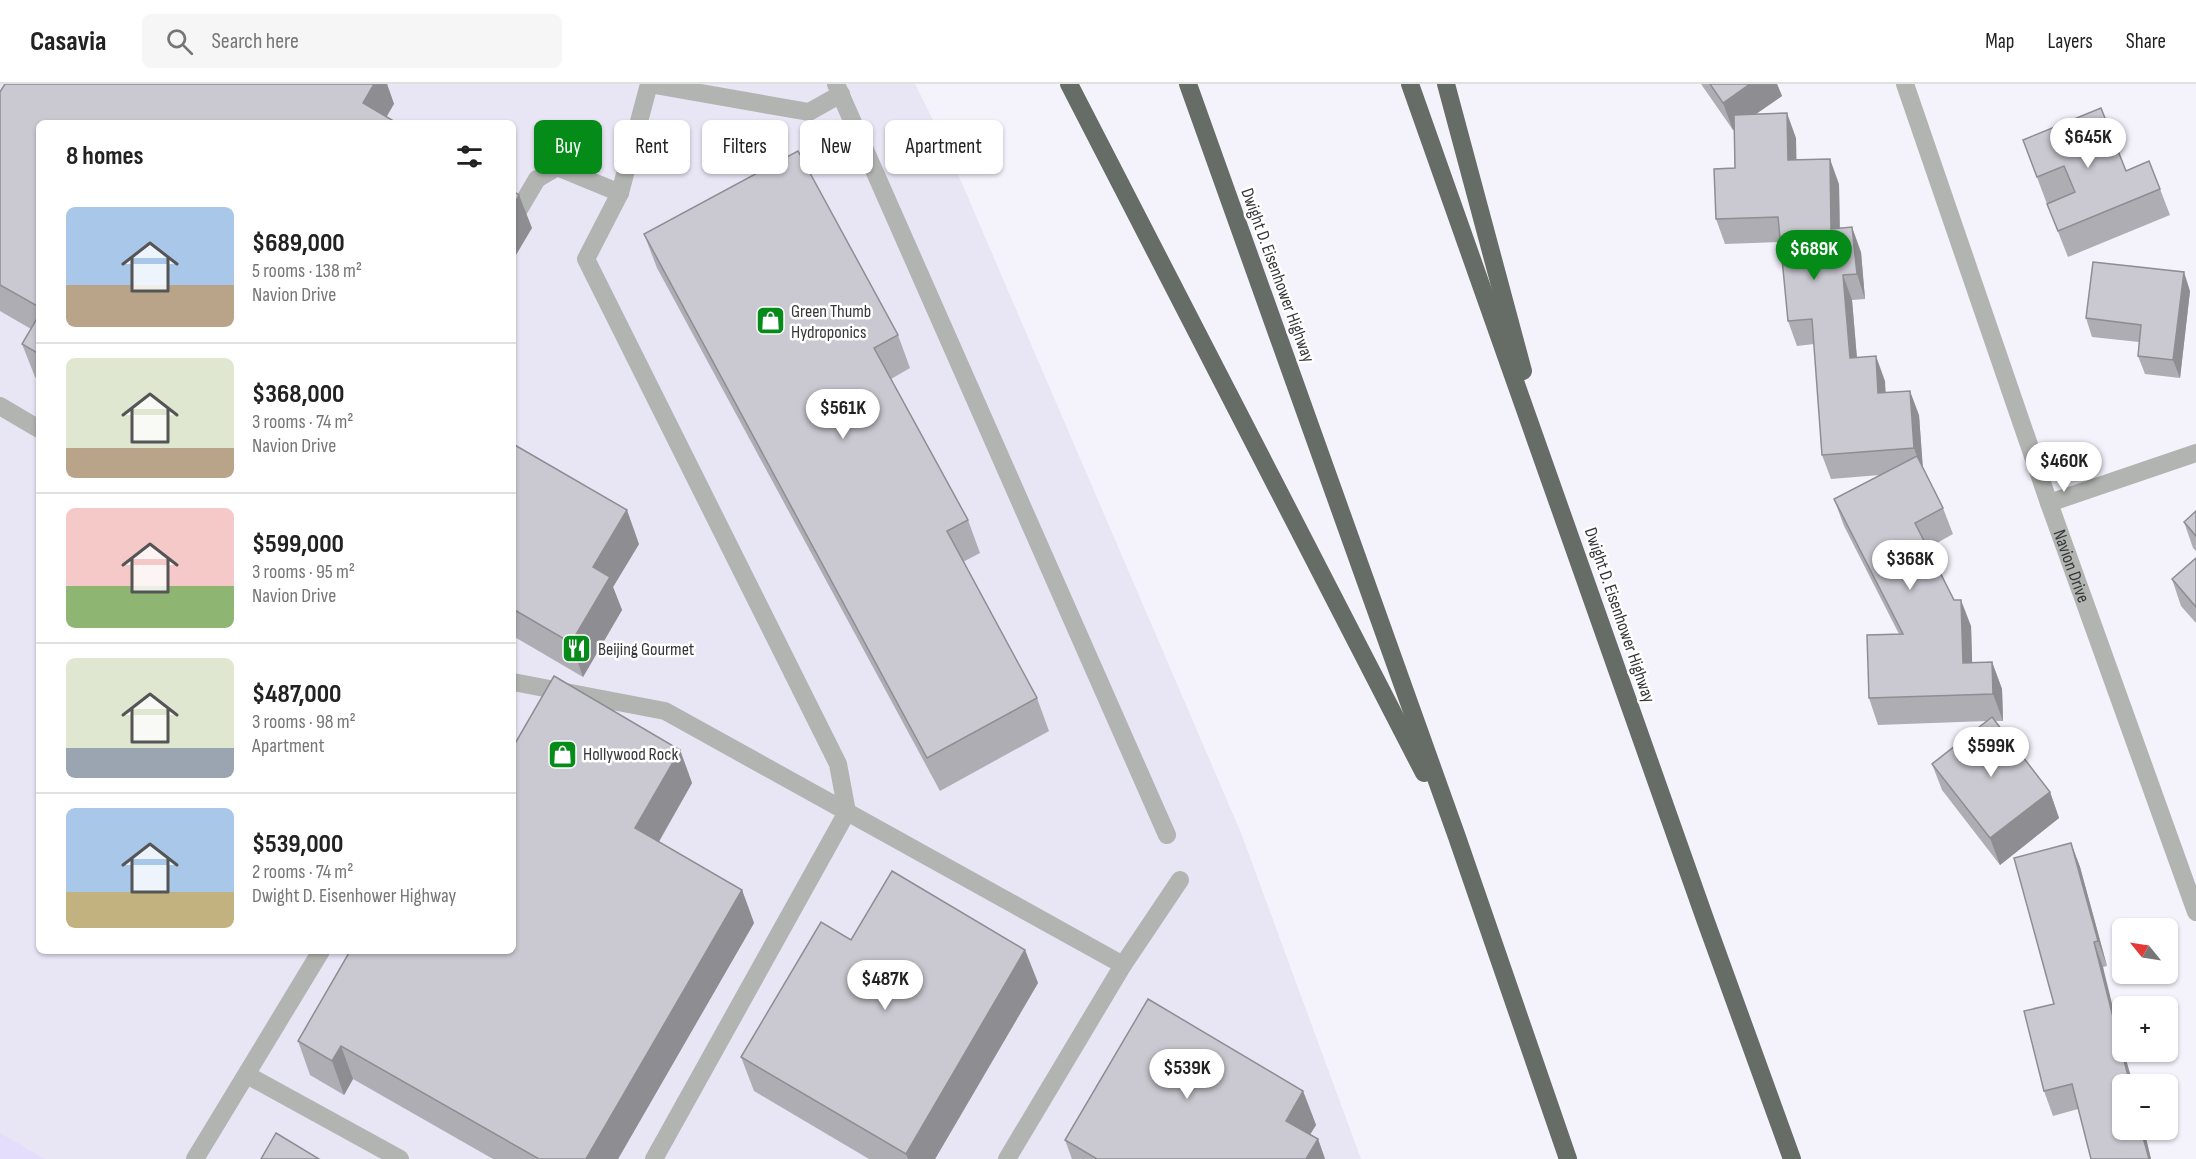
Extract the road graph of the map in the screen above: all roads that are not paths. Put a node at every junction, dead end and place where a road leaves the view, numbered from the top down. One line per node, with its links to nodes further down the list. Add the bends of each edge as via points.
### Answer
1 (649, 84): 7 (street, via 808,112); 8 (street)
2 (1069, 84): 18 (highway)
3 (1188, 84): 18 (highway, Dwight D. Eisenhower Highway)
4 (1410, 84): 14 (highway, Dwight D. Eisenhower Highway)
5 (1446, 84): 14 (highway)
6 (1905, 84): 13 (street, Navion Drive)
7 (839, 89): 17 (street)
8 (620, 193): 9 (street, via 557,167 537,179); 16 (street, via 586,259 838,764)
9 (516, 215)
10 (0, 406): 11 (street)
11 (36, 427)
12 (2196, 453): 13 (street)
13 (2049, 504): 20 (street, Navion Drive)
14 (1560, 506): 29 (highway, Dwight D. Eisenhower Highway)
15 (516, 683): 16 (street, via 665,711)
16 (847, 812): 22 (street); 26 (street)
17 (1167, 835)
18 (1456, 837): 28 (highway, Dwight D. Eisenhower Highway)
19 (1180, 880): 22 (street)
20 (2196, 912)
21 (319, 954): 23 (street)
22 (1123, 965): 27 (street)
23 (247, 1075): 24 (street); 25 (street)
24 (195, 1159)
25 (400, 1159)
26 (654, 1159)
27 (1007, 1159)
28 (1568, 1159)
29 (1792, 1159)

